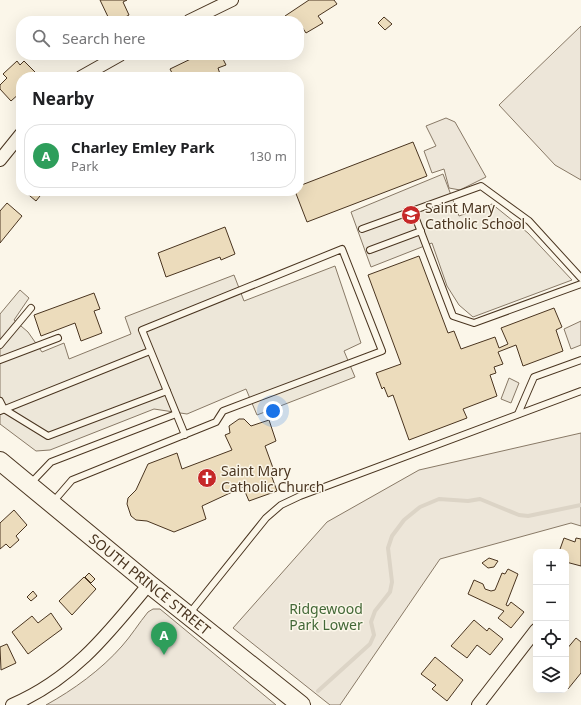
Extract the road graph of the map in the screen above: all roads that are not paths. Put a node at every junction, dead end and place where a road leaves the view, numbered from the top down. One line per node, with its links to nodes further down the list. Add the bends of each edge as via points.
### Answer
1 (232, 0): 2 (street)
2 (199, 16)
3 (111, 60): 4 (street)
4 (90, 72)
5 (16, 140): 6 (street)
6 (0, 160)
7 (413, 211): 8 (lane); 9 (lane); 11 (lane, via 481,186 529,221)
8 (362, 229)
9 (421, 231): 10 (lane); 12 (lane, via 454,316 474,323)
10 (370, 250)
11 (581, 278)
12 (581, 284)
13 (31, 308): 15 (lane)
14 (58, 338): 17 (lane)
15 (0, 346)
16 (150, 351): 19 (lane); 22 (lane); 26 (lane, via 142,330 342,249 382,352 223,411 216,422)
17 (0, 360)
18 (581, 360): 24 (lane, via 534,377)
19 (167, 391): 22 (lane, via 48,436); 23 (lane)
20 (581, 391): 24 (lane)
21 (0, 401): 22 (lane)
22 (2, 410): 25 (lane)
23 (176, 414): 26 (lane); 28 (lane, via 51,462)
24 (518, 414): 31 (lane, via 281,505 266,518)
25 (0, 418)
26 (185, 435): 29 (lane, via 72,480)
27 (0, 462): 28 (street, SOUTH PRINCE STREET)
28 (29, 485): 29 (street, SOUTH PRINCE STREET)
29 (52, 504): 30 (street, SOUTH PRINCE STREET)
30 (149, 584): 31 (street, SOUTH PRINCE STREET); 33 (street, via 88,655 32,697)
31 (188, 615): 34 (street, SOUTH PRINCE STREET)
32 (533, 634): 35 (street)
33 (12, 705)
34 (301, 705)
35 (478, 705)

